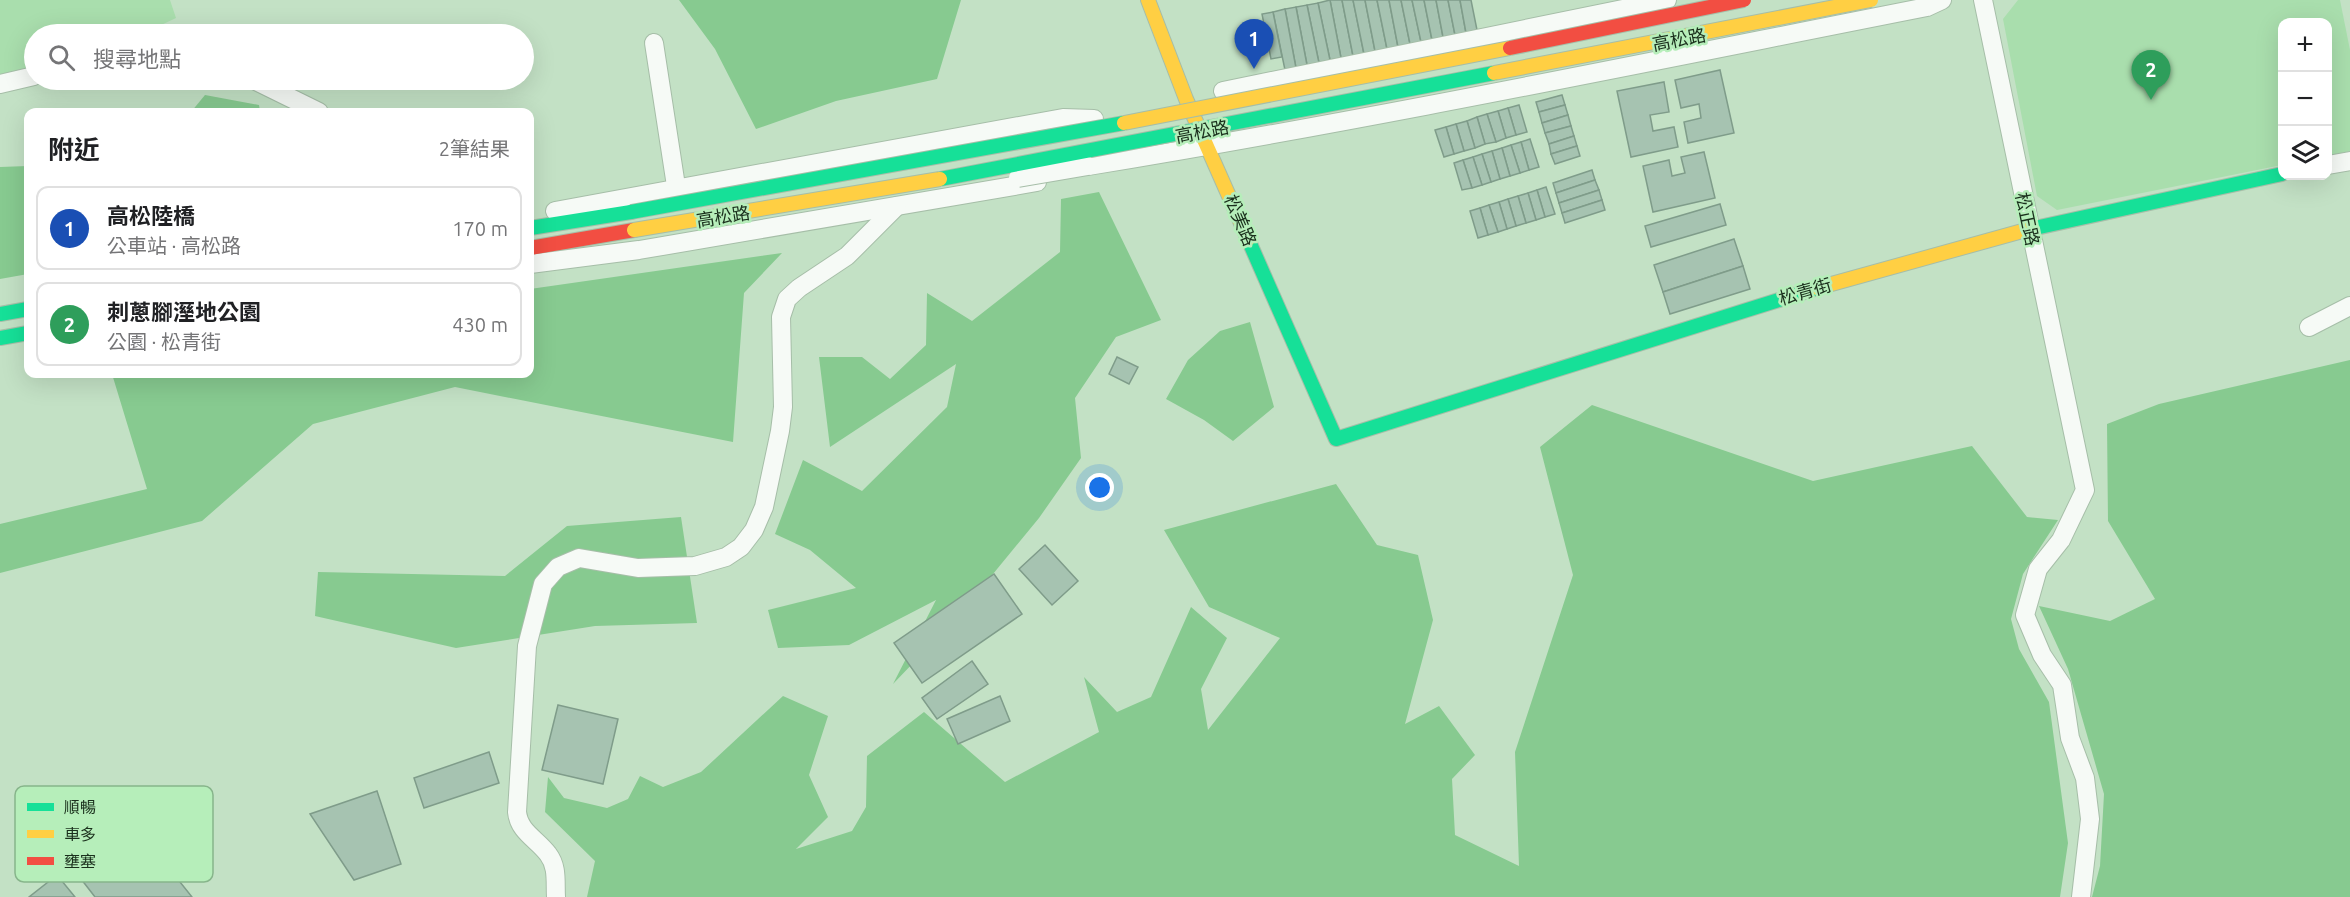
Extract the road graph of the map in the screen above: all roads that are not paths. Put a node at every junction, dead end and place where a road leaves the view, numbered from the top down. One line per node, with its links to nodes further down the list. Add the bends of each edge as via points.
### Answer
1 (1148, 0): 11 (street, 松美路)
2 (1668, 0): 11 (street, 高松路)
3 (1744, 0): 21 (street, 高松路, bridge, via 1163,117)
4 (1871, 0): 25 (street, 高松路, bridge, via 967,175)
5 (1942, 0): 14 (street, 高松路, via 1927,7)
6 (1983, 0): 24 (street, 松正路)
7 (654, 43): 19 (street)
8 (24, 78): 9 (street)
9 (0, 84)
10 (274, 90): 12 (street)
11 (1186, 99): 13 (street, 高松路); 14 (street, 松美路)
12 (311, 108)
13 (1086, 121): 19 (street, 高松路, via 1063,118); 21 (street, bridge, via 660,201)
14 (1209, 147): 17 (street, 高松路); 35 (street, 松美路)
15 (2350, 161): 16 (street)
16 (2332, 164)
17 (1096, 165): 20 (street, 高松路, via 1076,176); 25 (street, bridge, via 666,235)
18 (2278, 175): 24 (street, 松青街)
19 (676, 187): 22 (street, 高松路); 26 (street)
20 (897, 206): 26 (street, 高松路); 36 (street, via 847,256 787,299 781,317 780,431 764,507 741,547 726,557 695,566 638,568 579,558 558,567 543,584 527,646 517,812 523,829 549,855 555,870)
21 (631, 212): 23 (street, 高松路)
22 (534, 215)
23 (534, 227)
24 (2030, 229): 35 (street, 松青街, via 1775,300); 37 (street, 松正路, via 2085,490 2061,540 2038,569 2025,615 2042,655 2062,685 2070,738 2085,778 2090,819)
25 (634, 230): 27 (street, 高松路)
26 (684, 243): 28 (street, 高松路)
27 (534, 247)
28 (534, 263)
29 (2350, 306): 32 (street)
30 (24, 310): 31 (street)
31 (0, 314)
32 (2309, 327)
33 (24, 334): 34 (street)
34 (0, 338)
35 (1336, 440)
36 (556, 897)
37 (2081, 897)

